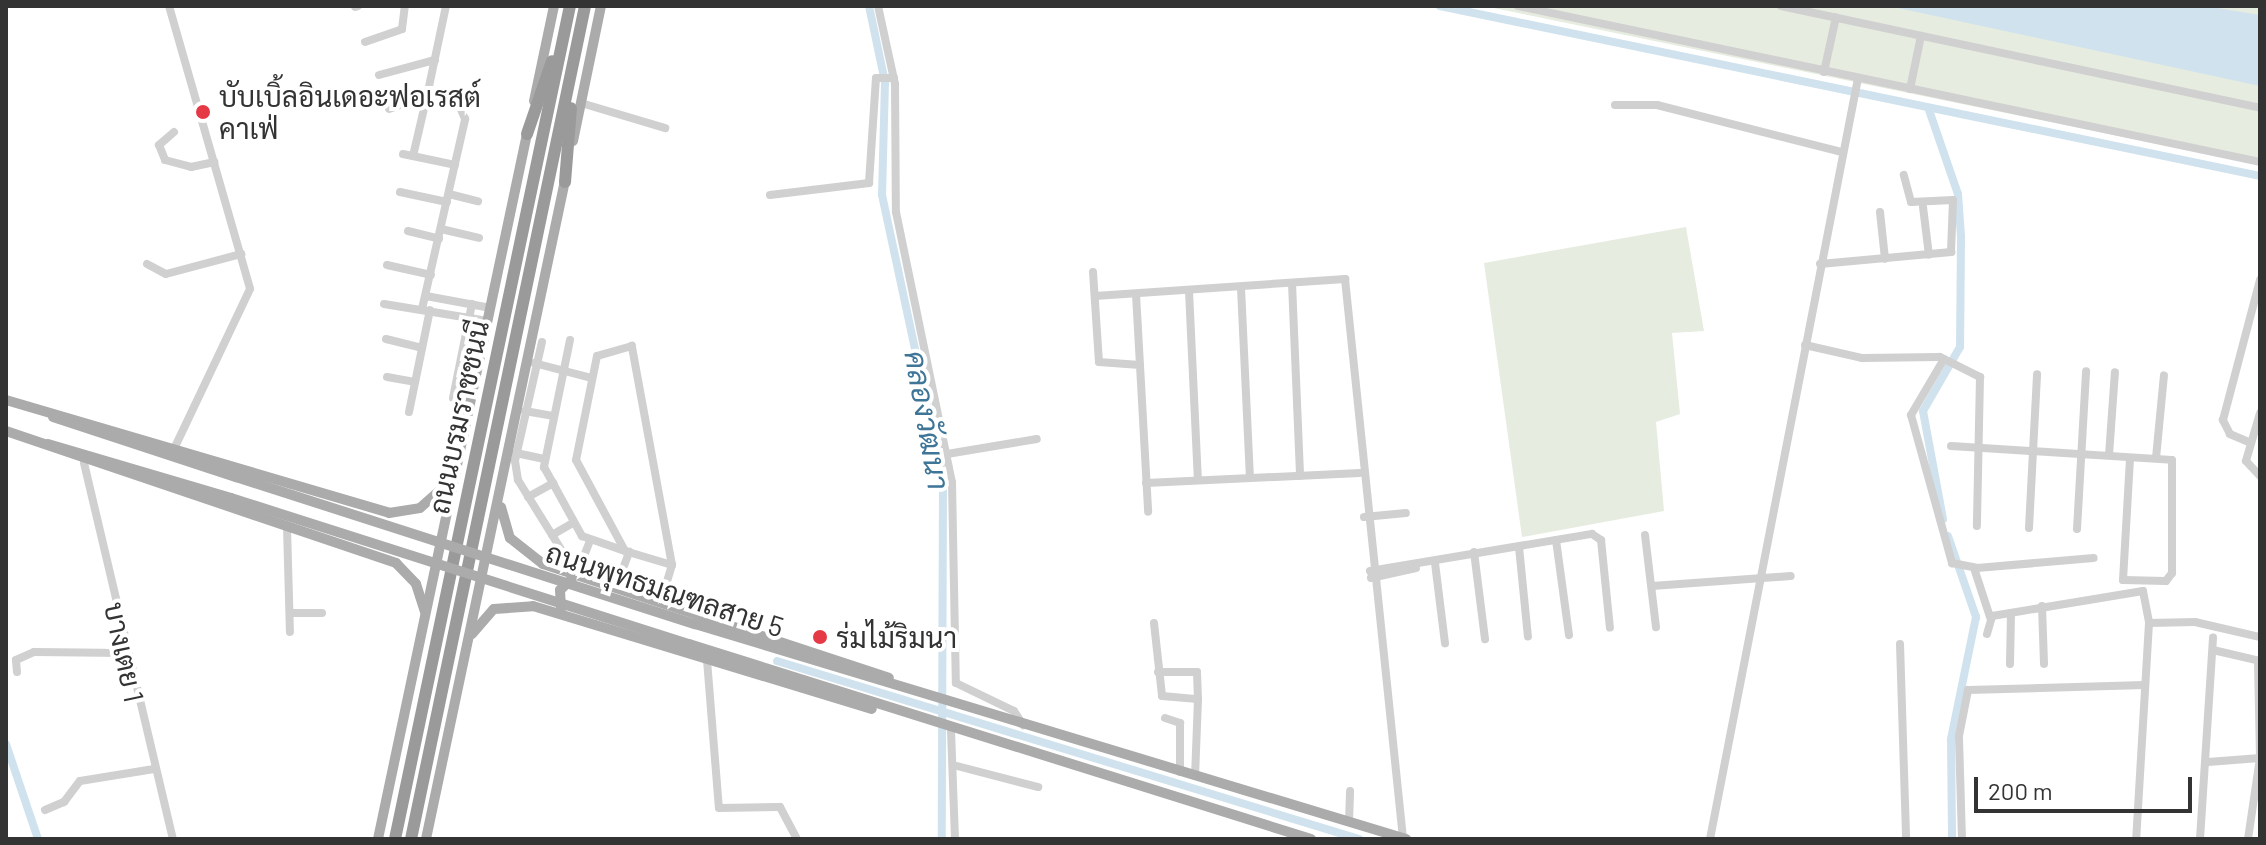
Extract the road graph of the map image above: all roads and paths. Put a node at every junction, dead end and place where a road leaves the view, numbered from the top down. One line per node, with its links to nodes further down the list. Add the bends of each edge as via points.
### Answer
1 (169, 6): 31 (street)
2 (405, 6): 13 (street, via 402,29)
3 (446, 6): 14 (street)
4 (554, 6): 27 (main road)
5 (570, 6): 27 (highway); 193 (highway, ถนนบรมราชชนนี)
6 (585, 6): 35 (highway); 194 (highway, ถนนบรมราชชนนี)
7 (601, 6): 21 (main road)
8 (878, 6): 17 (street)
9 (1518, 6): 15 (street)
10 (1781, 6): 11 (street)
11 (1836, 17): 12 (street); 15 (street)
12 (1921, 36): 19 (street); 23 (street)
13 (365, 42)
14 (435, 60): 16 (street); 20 (street)
15 (1824, 72): 18 (street)
16 (379, 75)
17 (892, 78): 37 (street, via 878,78 869,183); 98 (street, via 896,212)
18 (1858, 78): 19 (street); 28 (street)
19 (1910, 89): 32 (street)
20 (427, 96): 24 (street); 30 (street); 33 (street, via 463,110)
21 (581, 103): 25 (street); 35 (main road)
22 (1615, 105): 28 (street, via 1657,105)
23 (2258, 107)
24 (389, 109)
25 (665, 128)
26 (174, 132): 31 (street, via 159,145 165,160 191,167)
27 (527, 134): 62 (main road)
28 (1841, 152): 49 (street)
29 (403, 154): 30 (street)
30 (413, 156): 33 (street)
31 (214, 162): 45 (street)
32 (2260, 162)
33 (455, 165): 38 (street)
34 (1904, 175): 46 (street, via 1911,202 1953,200 1953,248)
35 (565, 182): 72 (main road)
36 (400, 192): 38 (street)
37 (770, 195)
38 (448, 198): 39 (street); 43 (street)
39 (478, 201)
40 (1923, 207): 46 (street)
41 (1880, 212): 47 (street)
42 (408, 231): 43 (street)
43 (440, 234): 44 (street); 52 (street)
44 (479, 238)
45 (241, 254): 48 (street, via 166,274); 94 (street, via 247,305)
46 (1929, 255): 47 (street)
47 (1885, 259): 49 (street)
48 (147, 264)
49 (1820, 264): 69 (street)
50 (387, 265): 52 (street)
51 (1093, 272): 59 (street)
52 (431, 275): 58 (street)
53 (2260, 280): 92 (street, via 2223,420 2230,434)
54 (1292, 283): 55 (street); 105 (street, via 1345,279); 106 (street)
55 (1241, 288): 56 (street); 109 (street)
56 (1189, 291): 57 (street); 110 (street)
57 (1136, 294): 59 (street); 74 (street)
58 (426, 296): 61 (street); 63 (street)
59 (1095, 296): 74 (street, via 1099,362)
60 (384, 304): 63 (street)
61 (472, 304): 62 (street); 64 (street)
62 (491, 308): 65 (main road)
63 (426, 309): 64 (street); 70 (street)
64 (469, 318): 65 (street); 84 (street)
65 (488, 321): 108 (main road)
66 (386, 339): 70 (street)
67 (570, 340): 76 (street)
68 (542, 342): 72 (street)
69 (1805, 345): 71 (street, via 1862,358); 140 (street)
70 (422, 348): 73 (street)
71 (1949, 361): 95 (street, via 1983,381); 135 (street, via 1911,415 1952,563)
72 (532, 363): 76 (street); 86 (street); 113 (main road)
73 (419, 364): 75 (street); 83 (street)
74 (1140, 365): 112 (street)
75 (432, 367)
76 (562, 370): 82 (street); 89 (street)
77 (2086, 371): 99 (street)
78 (2115, 372): 100 (street)
79 (2037, 374): 96 (street)
80 (2164, 375): 101 (street)
81 (387, 377): 83 (street)
82 (591, 378): 130 (street, via 576,460); 134 (street, via 597,356 632,346)
83 (415, 382): 87 (street)
84 (453, 398)
85 (6, 400): 94 (main road); 174 (main road, ถนนพุทธมณฑลสาย 5, bridge)
86 (525, 411): 89 (street); 97 (street)
87 (409, 412)
88 (2260, 413): 92 (street)
89 (553, 416): 102 (street)
90 (6, 431): 104 (main road); 176 (main road, ถนนพุทธมณฑลสาย 5, bridge, via 231,498)
91 (1037, 439): 98 (street)
92 (2251, 443): 107 (street, via 2246,467)
93 (1951, 446): 95 (street)
94 (175, 447): 115 (main road)
95 (1980, 448): 96 (street); 120 (street)
96 (2031, 452): 99 (street); 122 (street)
97 (516, 453): 102 (street); 114 (street)
98 (947, 454): 178 (street, via 956,683 1014,711)
99 (2082, 454): 100 (street); 123 (street)
100 (2109, 455): 103 (street)
101 (2156, 458): 103 (street); 103 (street, via 2172,460 2173,468 2166,581 2123,580)
102 (544, 459): 111 (street)
103 (2130, 460)
104 (84, 463): 121 (main road); 166 (street, บางเตย 1)
105 (1360, 473): 106 (street); 118 (street)
106 (1300, 476): 109 (street)
107 (2260, 476)
108 (455, 477): 115 (main road, via 420,508); 148 (main road)
109 (1250, 478): 110 (street)
110 (1198, 480): 112 (street)
111 (553, 483): 114 (street); 119 (street)
112 (1146, 483): 116 (street)
113 (500, 489): 136 (main road, via 510,538 529,557); 163 (main road)
114 (528, 497): 124 (street)
115 (365, 507): 128 (main road, via 374,515 369,537)
116 (1148, 512)
117 (1406, 513): 118 (street)
118 (1364, 517): 137 (street)
119 (573, 523): 124 (street); 127 (street)
120 (1977, 526)
121 (287, 527): 128 (main road); 145 (street)
122 (2029, 528)
123 (2077, 529)
124 (552, 535): 136 (street)
125 (1645, 535): 141 (street)
126 (1556, 540): 129 (street); 154 (street, via 1588,533 1601,540); 157 (street)
127 (590, 541): 130 (street); 136 (street)
128 (345, 546): 148 (main road, via 408,573)
129 (1519, 547): 131 (street); 158 (street)
130 (627, 551): 134 (street); 139 (street)
131 (1474, 552): 133 (street); 161 (street)
132 (2094, 558): 135 (street)
133 (1435, 563): 137 (street); 162 (street)
134 (672, 565): 142 (street)
135 (1974, 568): 150 (street)
136 (581, 570): 139 (street); 142 (main road); 149 (main road, via 560,590)
137 (1371, 575): 190 (street)
138 (1791, 576): 140 (street)
139 (620, 577): 142 (street)
140 (1760, 579): 141 (street); 199 (street)
141 (1652, 586): 153 (street)
142 (663, 596): 143 (street); 174 (main road)
143 (708, 603)
144 (2042, 606): 147 (street); 152 (street, via 2139,590); 170 (street)
145 (291, 613): 146 (street); 155 (street)
146 (322, 613)
147 (2011, 613): 150 (street); 169 (street)
148 (425, 614): 192 (main road)
149 (562, 615): 163 (main road, via 505,605 485,615); 167 (main road)
150 (1990, 617): 156 (street)
151 (1154, 623): 172 (street)
152 (2149, 623): 160 (street, via 2214,625); 173 (street)
153 (1656, 627)
154 (1610, 628)
155 (290, 632)
156 (1987, 634)
157 (1569, 635)
158 (1528, 637)
159 (2213, 637): 165 (street)
160 (2260, 637)
161 (1485, 639)
162 (1445, 643)
163 (466, 644): 195 (main road)
164 (1900, 644): 200 (street)
165 (2213, 650): 168 (street); 181 (street)
166 (125, 653): 171 (street, via 34,652 16,660); 183 (street, บางเตย 1)
167 (707, 660): 176 (main road); 196 (street, via 719,808 780,807)
168 (2259, 661): 180 (street)
169 (2010, 664)
170 (2044, 664)
171 (17, 672)
172 (1158, 672): 175 (street, via 1162,696); 175 (street, via 1197,672)
173 (2145, 685): 201 (street, via 1968,690 1959,736); 202 (street)
174 (925, 695): 178 (main road, ถนนพุทธมณฑลสาย 5)
175 (1198, 699): 185 (street)
176 (913, 718): 179 (main road, ถนนพุทธมณฑลสาย 5)
177 (1165, 718): 184 (street, via 1180,723)
178 (1023, 725): 184 (main road, ถนนพุทธมณฑลสาย 5)
179 (951, 730): 182 (street); 198 (main road, ถนนพุทธมณฑลสาย 5)
180 (2260, 758): 181 (street); 204 (street)
181 (2208, 762): 203 (street)
182 (957, 766): 186 (street); 197 (street)
183 (154, 769): 188 (street, via 80,781 59,806); 191 (street, บางเตย 1)
184 (1180, 772): 185 (main road, ถนนพุทธมณฑลสาย 5)
185 (1195, 776): 189 (main road, ถนนพุทธมณฑลสาย 5)
186 (1038, 787)
187 (1350, 791): 189 (street)
188 (45, 810)
189 (1349, 822): 190 (main road, ถนนพุทธมณฑลสาย 5)
190 (1404, 838)
191 (173, 839)
192 (378, 839)
193 (395, 839)
194 (411, 839)
195 (426, 839)
196 (797, 839)
197 (955, 839)
198 (1311, 839)
199 (1710, 839)
200 (1906, 839)
201 (1962, 839)
202 (2136, 839)
203 (2200, 839)
204 (2248, 839)

